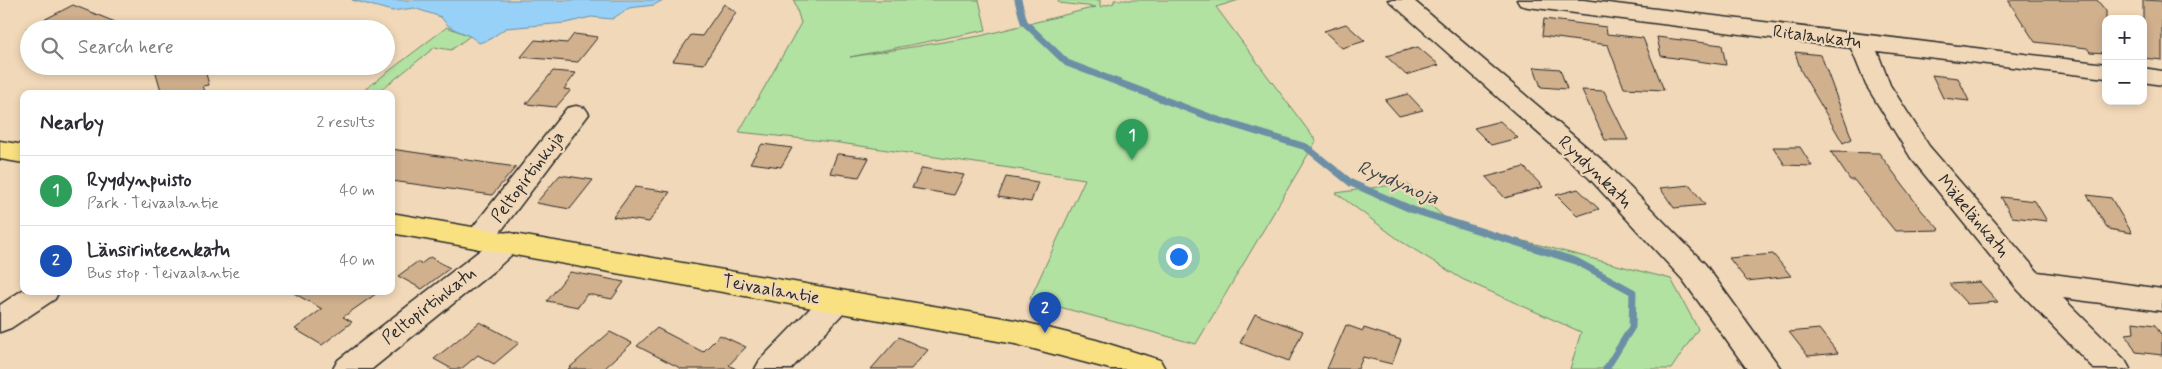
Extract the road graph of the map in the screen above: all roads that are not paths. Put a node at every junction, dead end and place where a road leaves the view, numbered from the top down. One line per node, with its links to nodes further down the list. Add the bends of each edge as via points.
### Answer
1 (1399, 0): 20 (street, Ryydynkatu, via 1599,172 1694,272)
2 (1528, 0): 3 (street, Ritalankatu)
3 (1861, 42): 4 (street, Ritalankatu); 12 (street, Mäkelänkatu, via 1878,84 1920,152)
4 (2102, 71)
5 (2147, 76): 6 (street)
6 (2162, 78)
7 (576, 114): 11 (street, Peltopirtinkuja)
8 (0, 150): 9 (main road)
9 (20, 153)
10 (395, 224): 11 (main road, Teivaalantie)
11 (494, 240): 15 (main road, Teivaalantie); 17 (street, Peltopirtinkatu, via 486,262)
12 (2029, 282): 14 (street); 21 (street, Mäkelänkatu)
13 (38, 295): 16 (street)
14 (2162, 300)
15 (835, 302): 18 (street); 19 (main road, Teivaalantie, via 1015,332)
16 (0, 320)
17 (349, 369)
18 (771, 369)
19 (1149, 369)
20 (1766, 369)
21 (2114, 369)

